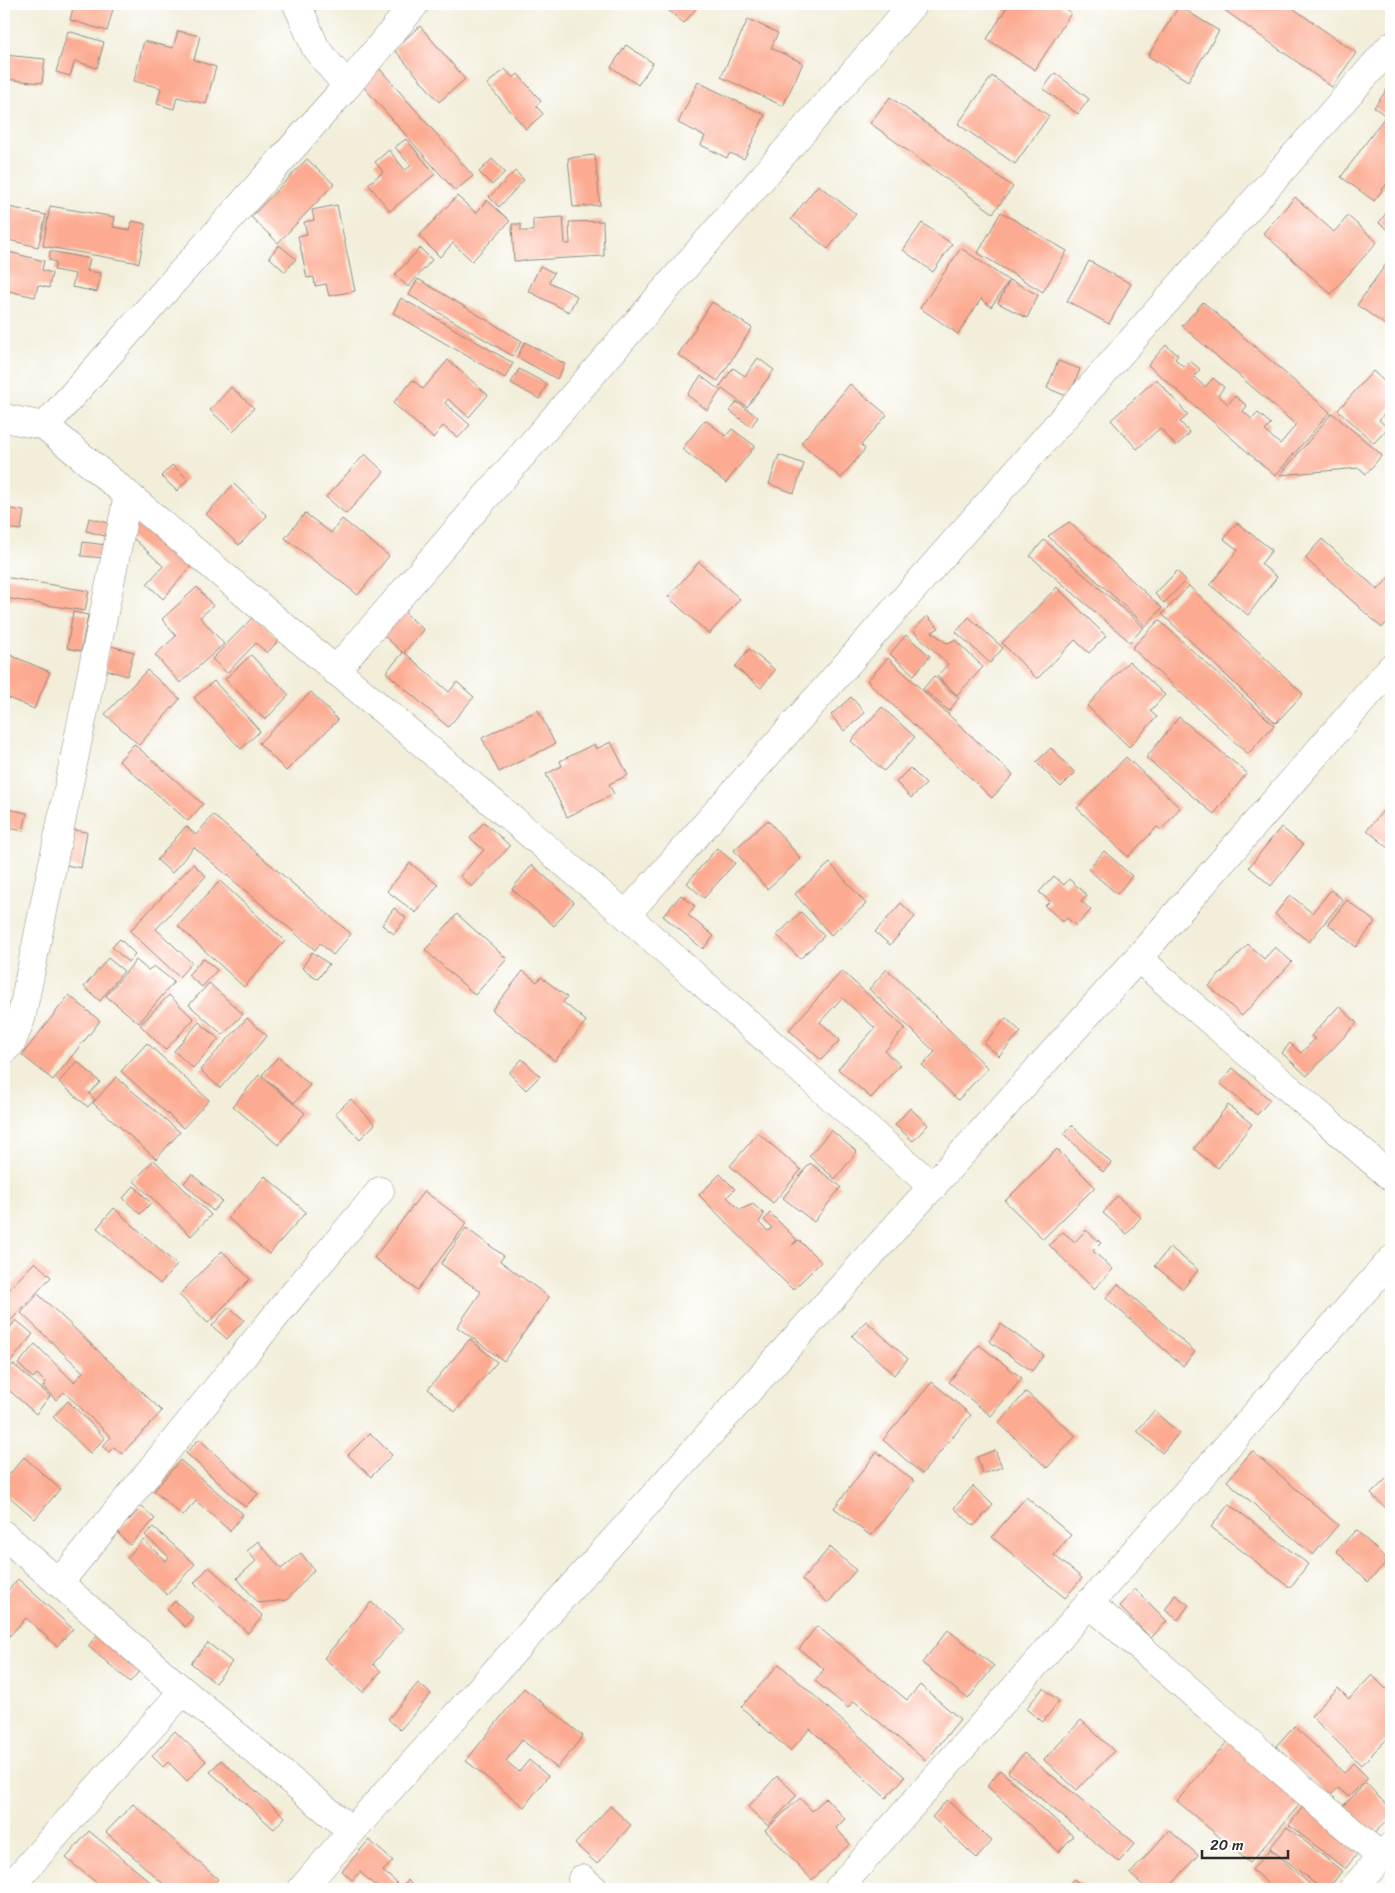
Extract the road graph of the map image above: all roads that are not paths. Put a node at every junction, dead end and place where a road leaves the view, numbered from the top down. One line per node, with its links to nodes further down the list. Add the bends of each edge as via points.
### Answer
1 (297, 4): 5 (street, via 316,49)
2 (415, 4): 5 (street)
3 (913, 4): 10 (street)
4 (1391, 46): 11 (street)
5 (348, 86): 7 (street)
6 (4, 418): 7 (street)
7 (45, 426): 8 (street)
8 (128, 495): 10 (street); 13 (street, via 21,1018 12,1042)
9 (1391, 668): 12 (street)
10 (335, 671): 11 (street)
11 (626, 915): 15 (street)
12 (1138, 958): 14 (street); 15 (street)
13 (4, 1050)
14 (1391, 1176)
15 (934, 1187): 22 (street)
16 (380, 1191): 19 (street)
17 (1391, 1260): 20 (street)
18 (4, 1535): 19 (street)
19 (59, 1582): 21 (street)
20 (1089, 1603): 23 (street); 26 (street)
21 (183, 1691): 22 (street); 24 (street)
22 (352, 1831): 25 (street)
23 (1386, 1852): 27 (street)
24 (8, 1889)
25 (302, 1889)
26 (838, 1889)
27 (1353, 1889)

